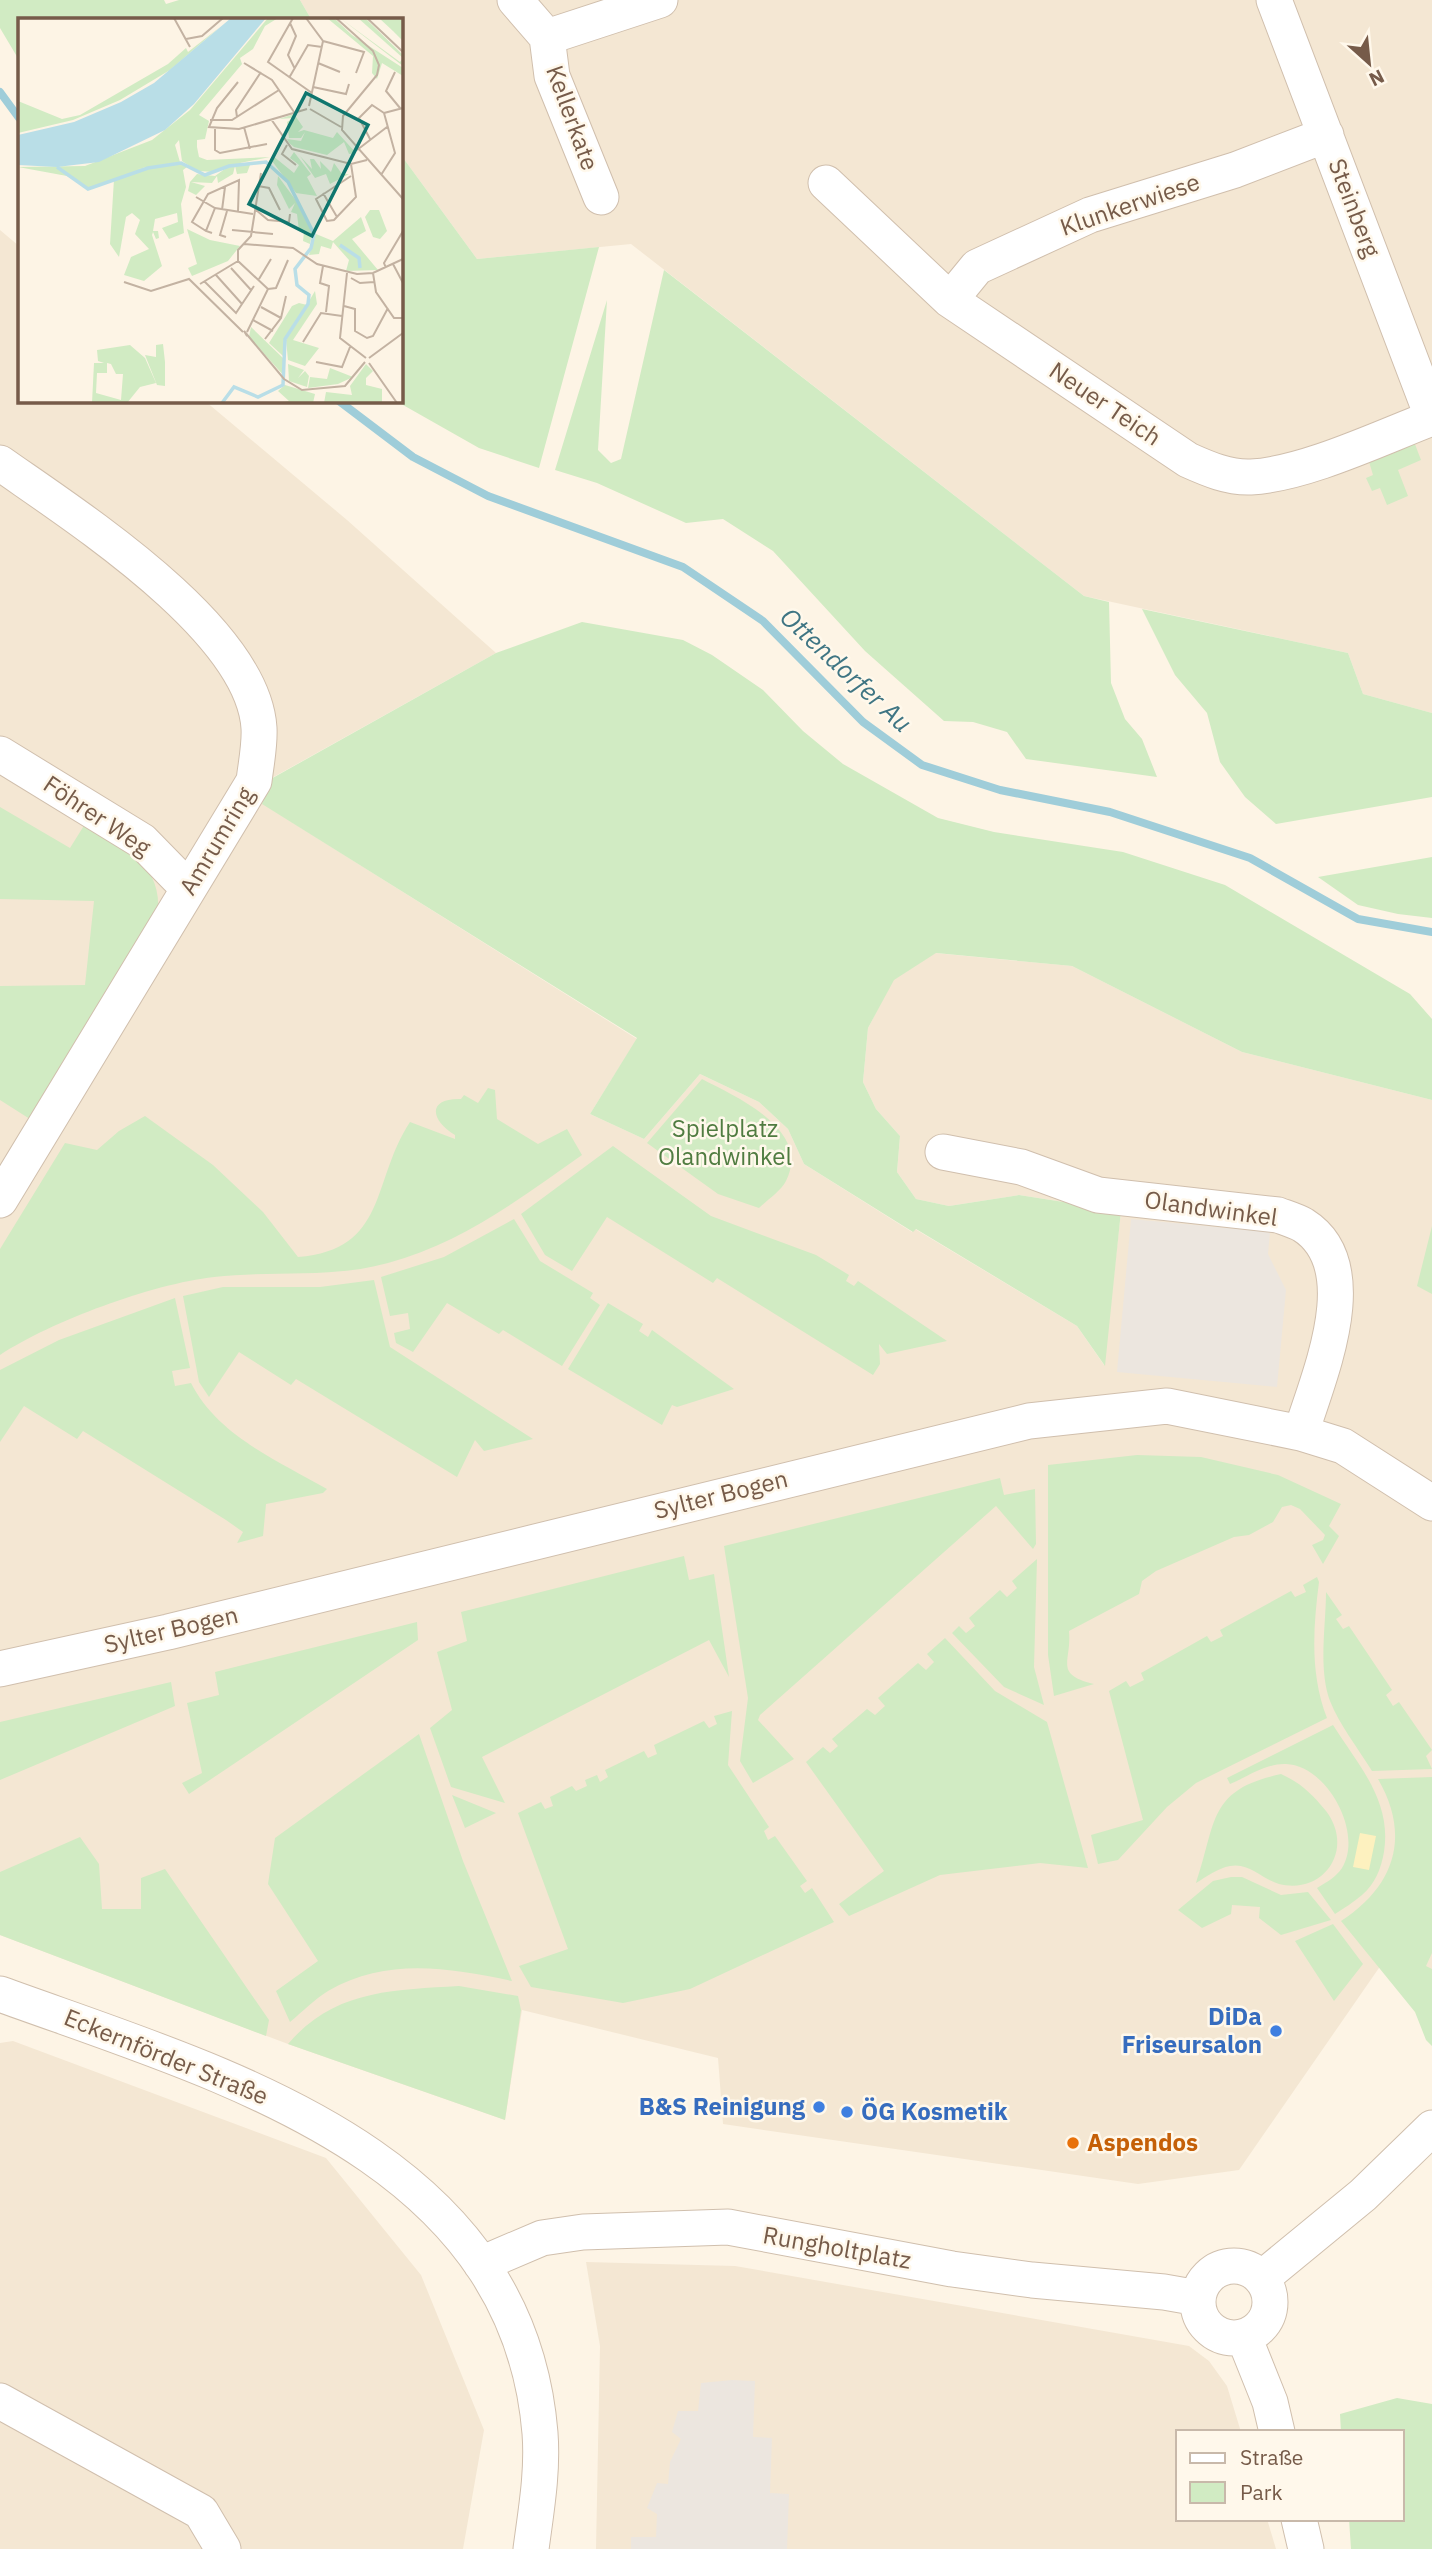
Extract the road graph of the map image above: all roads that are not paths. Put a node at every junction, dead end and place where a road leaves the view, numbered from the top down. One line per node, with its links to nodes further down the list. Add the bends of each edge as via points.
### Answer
1 (515, 0): 4 (street, Kellerkate)
2 (660, 0): 4 (street, Kellerkate)
3 (1274, 0): 5 (street, Steinberg)
4 (547, 37): 7 (street, Kellerkate, via 552,76)
5 (1326, 135): 8 (street, Klunkerwiese, via 1235,170 1090,215 977,267); 9 (street, Steinberg)
6 (826, 183): 8 (street, Neuer Teich)
7 (601, 197)
8 (950, 300): 9 (street, Neuer Teich, via 1188,460 1217,473 1249,477 1288,471)
9 (1432, 417)
10 (0, 463): 12 (street, Amrumring, via 128,555 206,624 243,676 259,726 254,781)
11 (0, 754): 12 (street, Föhrer Weg, via 142,841)
12 (187, 887): 14 (street, Amrumring)
13 (943, 1152): 15 (street, Olandwinkel, via 1021,1167 1098,1195 1278,1215 1303,1226 1328,1252 1338,1297)
14 (0, 1200)
15 (1301, 1433): 16 (street, Sylter Bogen, via 1343,1446); 17 (street, Sylter Bogen, via 1167,1406 1029,1421 169,1632)
16 (1432, 1503)
17 (0, 1669)
18 (0, 1994): 20 (street, Eckernförder Straße, via 247,2085 323,2125 395,2173 442,2214)
19 (1432, 2128): 21 (street, via 1363,2195)
20 (481, 2263): 22 (street, Rungholtplatz, via 542,2238 583,2232 728,2227 952,2269); 28 (street, Eckernförder Straße, via 508,2310 534,2388 540,2474)
21 (1262, 2278): 22 (street, via 1234,2265 1217,2269 1203,2282); 23 (street, via 1270,2305 1257,2330)
22 (1198, 2298): 23 (street, via 1200,2316 1209,2330)
23 (1244, 2337): 25 (street)
24 (0, 2401): 27 (street, via 201,2512)
25 (1277, 2430)
26 (1299, 2521): 29 (street)
27 (223, 2549)
28 (531, 2549)
29 (1306, 2549)

